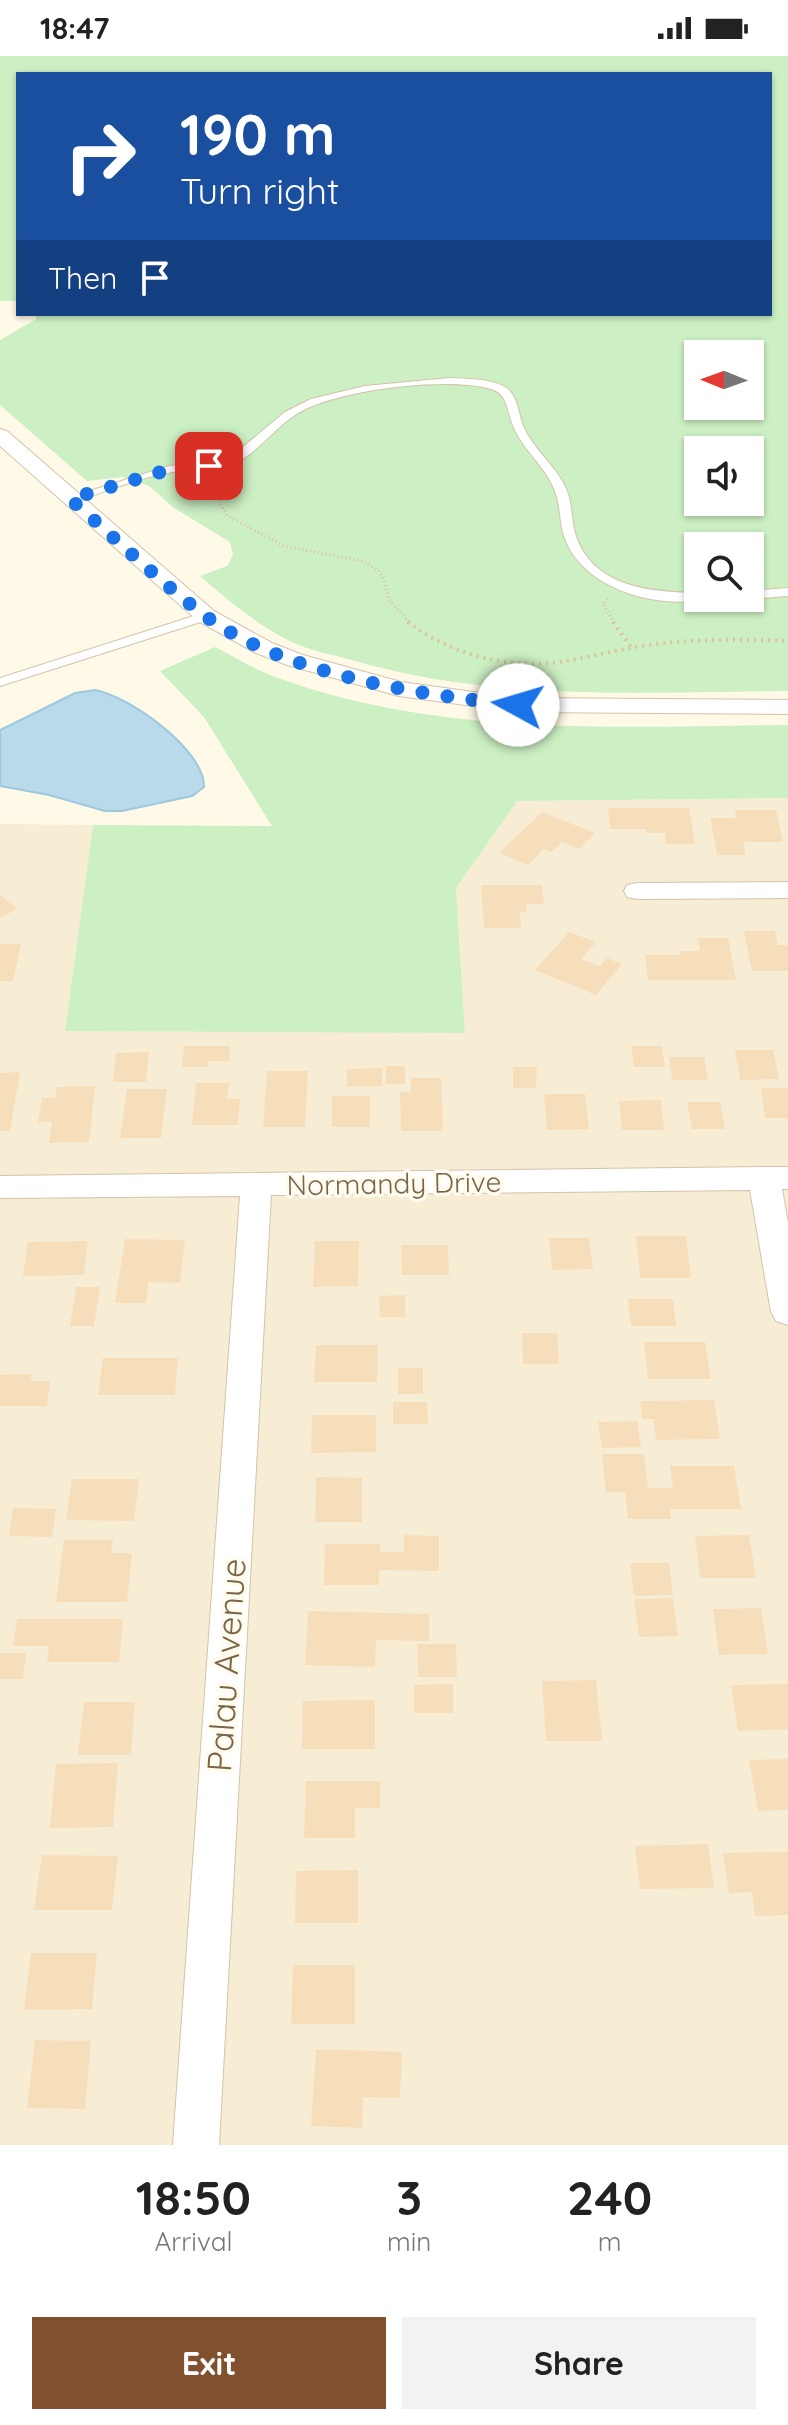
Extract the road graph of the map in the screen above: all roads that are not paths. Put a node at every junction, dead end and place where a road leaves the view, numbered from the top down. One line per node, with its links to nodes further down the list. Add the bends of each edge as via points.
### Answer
1 (0, 435): 2 (street)
2 (70, 499): 5 (lane, via 171,469 226,464 296,410 338,394 431,383 494,387 510,396 523,438 557,483 570,537 590,570 621,587); 6 (street)
3 (788, 592): 4 (lane)
4 (764, 594)
5 (684, 595)
6 (206, 616): 7 (lane); 8 (street, via 295,660 357,679 461,699 575,708)
7 (0, 682)
8 (788, 707)
9 (788, 890): 10 (street)
10 (637, 891)
11 (776, 1178): 12 (street, Normandy Drive); 14 (street)
12 (256, 1185): 13 (street, Normandy Drive); 15 (street, Palau Avenue)
13 (0, 1187)
14 (788, 1312)
15 (196, 2145)

